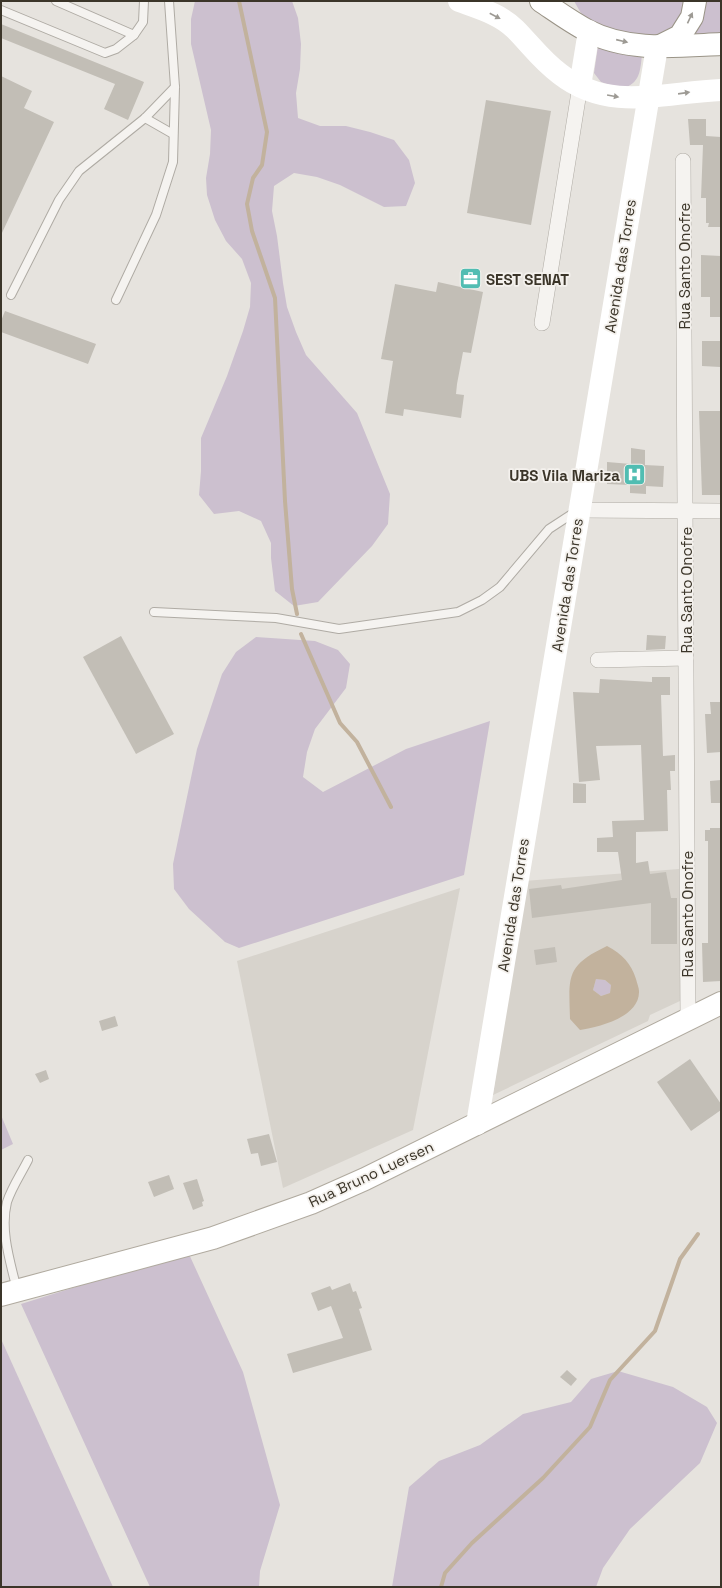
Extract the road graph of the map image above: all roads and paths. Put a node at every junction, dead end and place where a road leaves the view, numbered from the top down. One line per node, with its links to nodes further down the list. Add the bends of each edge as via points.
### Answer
1 (56, 1): 10 (lane)
2 (144, 1): 10 (lane, via 143,22)
3 (169, 1): 14 (lane)
4 (458, 1): 13 (main road, one-way to 13, via 497,16 514,28 560,75)
5 (541, 1): 9 (main road)
6 (569, 1): 9 (main road, via 572,10)
7 (695, 1): 12 (main road, one-way to 7, via 680,36 692,17)
8 (1, 10): 10 (lane, via 105,52 116,49)
9 (589, 31): 12 (main road, one-way to 12, via 611,39); 13 (main road)
10 (134, 35)
11 (721, 44): 12 (main road)
12 (657, 47): 16 (main road, Avenida das Torres)
13 (580, 86): 16 (main road, one-way to 16, via 625,98); 22 (street)
14 (175, 87): 17 (lane); 18 (lane)
15 (721, 90): 16 (main road, one-way to 15)
16 (648, 98): 23 (main road, Avenida das Torres)
17 (145, 118): 18 (lane); 20 (lane, via 79,171 59,200)
18 (173, 134): 21 (lane, via 173,162 156,215)
19 (683, 161): 24 (street, Rua Santo Onofre)
20 (11, 295)
21 (116, 300)
22 (542, 323)
23 (579, 510): 24 (street); 26 (lane, via 549,529 500,588 458,612 340,629 276,618); 31 (main road, Avenida das Torres)
24 (685, 511): 25 (street); 27 (street, Rua Santo Onofre)
25 (721, 511)
26 (154, 612)
27 (686, 658): 28 (street); 30 (street, Rua Santo Onofre)
28 (598, 660)
29 (721, 1003): 30 (main road, Rua Bruno Luersen)
30 (688, 1019): 31 (main road, Rua Bruno Luersen)
31 (477, 1124): 33 (main road, Rua Bruno Luersen, via 365,1179 263,1221 163,1252)
32 (28, 1160): 33 (lane, via 7,1201 3,1218)
33 (9, 1293)

